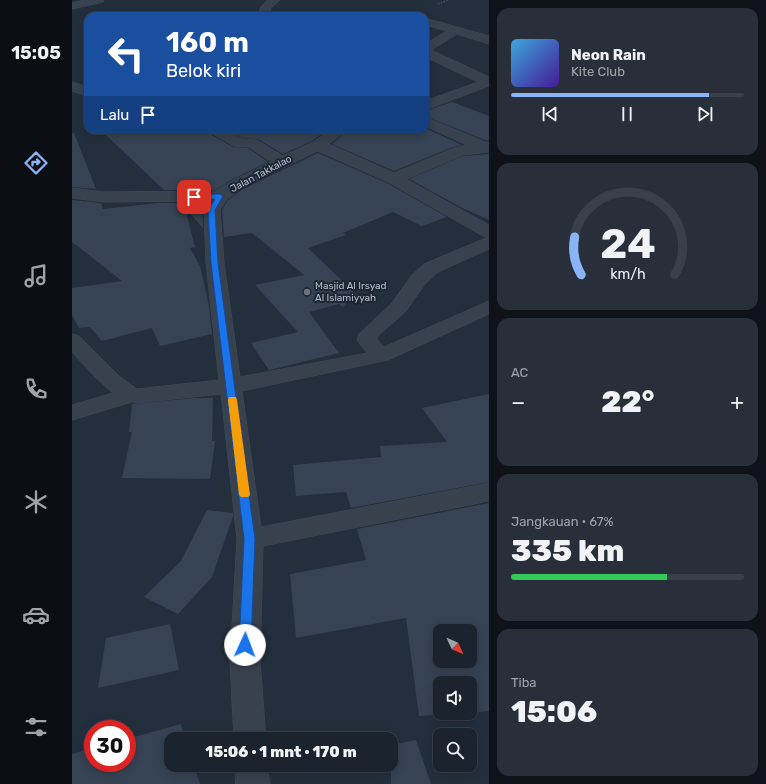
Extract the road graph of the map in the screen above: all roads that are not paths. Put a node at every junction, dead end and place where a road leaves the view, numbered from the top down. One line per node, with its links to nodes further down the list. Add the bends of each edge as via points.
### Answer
1 (99, 0): 3 (street)
2 (275, 0): 4 (street)
3 (72, 6)
4 (264, 12)
5 (429, 22): 6 (street)
6 (456, 30): 7 (street); 8 (street)
7 (489, 40)
8 (429, 47)
9 (429, 54): 10 (street)
10 (489, 82): 13 (street)
11 (72, 86): 12 (street)
12 (84, 90)
13 (429, 104)
14 (429, 123): 18 (street)
15 (223, 134): 19 (street, via 238,143 252,144)
16 (334, 134): 17 (street, Jalan Takkalao)
17 (318, 145): 19 (street, Jalan Takkalao); 20 (street)
18 (487, 147): 20 (street, via 459,151)
19 (282, 162): 22 (street, Jalan Takkalao)
20 (394, 179): 23 (street)
21 (72, 193): 22 (street, via 104,197)
22 (220, 196): 28 (street, Jalan Takkalao, via 212,210 211,222)
23 (489, 232)
24 (489, 242): 27 (street, via 431,268 418,280 399,307 367,337)
25 (489, 307): 27 (street)
26 (72, 340): 29 (street, via 120,389)
27 (381, 356): 28 (street)
28 (231, 386): 29 (street); 32 (street, Jalan Takkalao)
29 (131, 396): 30 (street)
30 (72, 413)
31 (489, 492): 32 (street)
32 (250, 539): 33 (street, Jalan Takkalao, via 245,661)
33 (250, 732)
34 (252, 772): 35 (street)
35 (253, 784)

